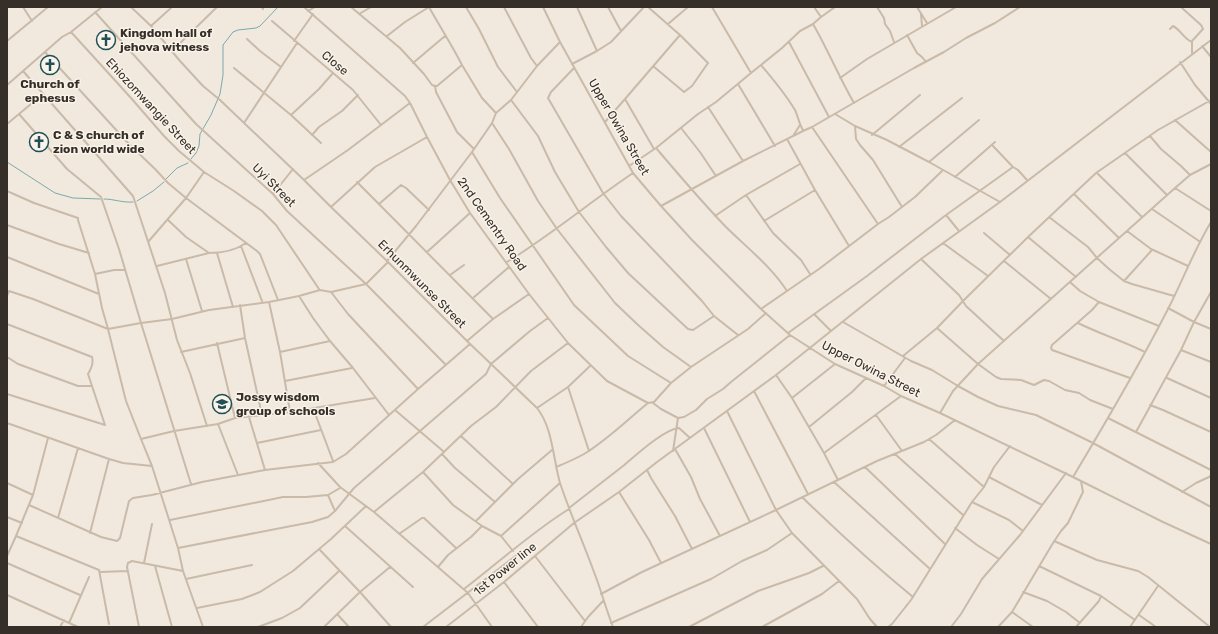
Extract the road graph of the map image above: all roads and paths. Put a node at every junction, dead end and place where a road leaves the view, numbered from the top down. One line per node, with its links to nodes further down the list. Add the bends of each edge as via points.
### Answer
1 (23, 7): 34 (street)
2 (48, 7): 34 (street)
3 (102, 7): 29 (street)
4 (131, 7): 39 (street, Erhunmwunse Street)
5 (172, 7): 39 (street)
6 (217, 7): 58 (street)
7 (304, 7): 28 (street, 2nd Cementry Road)
8 (315, 7): 28 (street)
9 (351, 7): 32 (street)
10 (371, 7): 32 (street)
11 (429, 7): 46 (street); 47 (street)
12 (466, 7): 81 (street, via 498,67)
13 (504, 7): 69 (street)
14 (543, 7): 52 (street, Upper Owina Street)
15 (577, 7): 59 (street)
16 (608, 7): 42 (street)
17 (648, 7): 37 (street)
18 (688, 7): 37 (street)
19 (712, 7): 76 (street)
20 (814, 7): 33 (street)
21 (835, 7): 33 (street)
22 (877, 7): 54 (street)
23 (917, 7): 30 (street)
24 (955, 7): 36 (street)
25 (1020, 7): 63 (street)
26 (642, 8): 42 (street)
27 (1182, 8): 55 (street, via 1203,29)
28 (308, 11): 31 (street, 2nd Cementry Road)
29 (95, 12): 43 (street); 150 (street, Uyi Street, via 183,110)
30 (921, 13): 36 (street); 40 (street)
31 (313, 14): 49 (street); 90 (street, 2nd Cementry Road)
32 (359, 14): 46 (street)
33 (821, 17): 38 (street)
34 (32, 20): 51 (street)
35 (272, 21): 49 (street, Close)
36 (927, 23): 40 (street)
37 (668, 24): 44 (street)
38 (813, 24): 53 (street, via 800,31); 77 (street)
39 (151, 26): 58 (street, Erhunmwunse Street)
40 (922, 26): 45 (street)
41 (1170, 29): 55 (street, via 1174,26)
42 (620, 31): 59 (street, via 611,42)
43 (71, 32): 60 (street); 134 (street, Ehiozomwangie Street, via 164,136)
44 (680, 35): 70 (street); 70 (street, via 708,63 692,86 683,92)
45 (907, 35): 54 (street); 63 (street, via 917,53)
46 (387, 36): 65 (street)
47 (445, 36): 65 (street); 67 (street)
48 (247, 39): 71 (street)
49 (294, 40): 56 (street, Close)
50 (1211, 40): 57 (street, 1st Power line)
51 (7, 41)
52 (560, 42): 66 (street, Upper Owina Street); 69 (street)
53 (789, 42): 68 (street); 97 (street)
54 (894, 42): 77 (street)
55 (1192, 42): 61 (street)
56 (296, 43): 71 (street); 75 (street, Close)
57 (1202, 46): 61 (street, 1st Power line); 62 (street)
58 (172, 51): 101 (street, Erhunmwunse Street, via 203,86)
59 (597, 51): 66 (street)
60 (45, 52): 74 (street); 154 (street, via 129,144)
61 (1192, 53): 64 (street, 1st Power line)
62 (1211, 57)
63 (926, 62): 91 (street)
64 (1180, 62): 89 (street); 142 (street, 1st Power line)
65 (413, 63): 80 (street)
66 (572, 64): 73 (street, Upper Owina Street)
67 (462, 65): 80 (street); 93 (street, via 482,98)
68 (761, 65): 76 (street); 105 (street, via 786,96 796,112)
69 (537, 66): 81 (street)
70 (653, 66): 87 (street)
71 (281, 67): 82 (street)
72 (234, 68): 82 (street)
73 (574, 68): 100 (street, Upper Owina Street); 149 (street, via 550,92 548,98)
74 (23, 72): 78 (street); 83 (street)
75 (333, 73): 84 (street, Close); 96 (street)
76 (750, 73): 79 (street)
77 (840, 78): 91 (street)
78 (7, 84)
79 (738, 84): 92 (street); 119 (street)
80 (435, 86): 122 (street, via 457,132)
81 (517, 92): 88 (street)
82 (264, 93): 96 (street); 101 (street)
83 (43, 94): 94 (street); 182 (street, via 131,192)
84 (358, 95): 104 (street, Close); 110 (street)
85 (920, 95): 111 (street)
86 (962, 98): 120 (street)
87 (625, 99): 100 (street); 121 (street)
88 (512, 100): 93 (street); 163 (street, via 538,136 555,172)
89 (1210, 102): 99 (street)
90 (410, 103): 104 (street); 114 (street, 2nd Cementry Road)
91 (854, 103): 95 (street)
92 (708, 107): 107 (street); 126 (street)
93 (496, 113): 102 (street)
94 (19, 114): 103 (street); 205 (street, via 64,166 101,197)
95 (835, 114): 97 (street); 106 (street)
96 (291, 115): 110 (street)
97 (829, 117): 108 (street)
98 (979, 120): 127 (street)
99 (1175, 120): 113 (street); 124 (street)
100 (604, 122): 130 (street, Upper Owina Street)
101 (244, 123): 132 (street, Erhunmwunse Street)
102 (492, 123): 122 (street); 174 (street)
103 (7, 124)
104 (381, 124): 140 (street)
105 (800, 125): 109 (street); 112 (street)
106 (855, 126): 111 (street); 159 (street, via 856,139 873,160)
107 (681, 128): 121 (street); 138 (street)
108 (812, 128): 109 (street); 172 (street)
109 (803, 131): 112 (street)
110 (312, 135): 117 (street)
111 (872, 135): 120 (street)
112 (793, 136): 115 (street)
113 (1150, 136): 125 (street); 137 (street)
114 (427, 137): 141 (street, 2nd Cementry Road); 143 (street, via 375,166)
115 (787, 139): 119 (street); 128 (street)
116 (995, 142): 118 (street)
117 (321, 143)
118 (992, 145): 131 (street); 139 (street)
119 (775, 146): 126 (street)
120 (899, 147): 127 (street)
121 (655, 148): 130 (street); 145 (street)
122 (474, 149): 123 (street)
123 (472, 152): 141 (street); 186 (street)
124 (1211, 152)
125 (1125, 153): 136 (street); 153 (street)
126 (743, 161): 138 (street)
127 (929, 162): 133 (street)
128 (800, 164): 146 (street); 152 (street)
129 (1211, 164): 137 (street)
130 (629, 166): 135 (street, Upper Owina Street)
131 (1013, 167): 142 (street); 148 (street)
132 (293, 169): 140 (street, Erhunmwunse Street); 150 (street)
133 (942, 171): 139 (street); 159 (street, via 915,198)
134 (204, 172): 154 (street); 215 (street, Ehiozomwangie Street, via 262,211 281,231)
135 (633, 173): 149 (street); 157 (street, Upper Owina Street)
136 (1096, 173): 151 (street); 168 (street)
137 (1190, 175): 144 (street)
138 (716, 176): 145 (street)
139 (955, 177): 148 (street)
140 (304, 180): 158 (street, Erhunmwunse Street)
141 (450, 180): 161 (street); 164 (street, 2nd Cementry Road)
142 (1027, 180): 155 (street, 1st Power line)
143 (357, 182): 156 (street); 158 (street)
144 (1175, 188): 153 (street); 162 (street)
145 (691, 189): 157 (street); 166 (street)
146 (815, 190): 170 (street); 187 (street)
147 (7, 191): 190 (street, via 76,218)
148 (980, 191): 155 (street); 165 (street)
149 (603, 193): 163 (street); 238 (street, via 621,216)
150 (273, 194): 213 (street, Uyi Street, via 287,211)
151 (1074, 194): 167 (street); 180 (street)
152 (746, 195): 166 (street); 170 (street)
153 (1167, 195): 160 (street)
154 (186, 198): 169 (street); 183 (street)
155 (1000, 202): 175 (street, 1st Power line)
156 (379, 204): 161 (street, via 401,185); 177 (street)
157 (661, 206): 234 (street, Upper Owina Street)
158 (331, 207): 199 (street, Erhunmwunse Street)
159 (902, 207): 172 (street)
160 (1152, 209): 168 (street); 181 (street)
161 (428, 210): 177 (street)
162 (1211, 211)
163 (579, 212): 174 (street); 238 (street, via 628,273 688,329 693,330)
164 (470, 213): 189 (street); 200 (street, 2nd Cementry Road)
165 (946, 215): 175 (street); 237 (street)
166 (715, 216): 216 (street, via 765,264)
167 (1049, 217): 179 (street); 195 (street, via 1088,247)
168 (1142, 217): 176 (street)
169 (168, 220): 182 (street); 191 (street)
170 (764, 221): 207 (street, via 772,233 801,260)
171 (1211, 222): 181 (street)
172 (878, 224): 187 (street)
173 (7, 225): 190 (street)
174 (557, 229): 186 (street); 274 (street, via 615,303)
175 (959, 231): 184 (street, 1st Power line)
176 (1127, 231): 180 (street); 188 (street)
177 (409, 234): 189 (street); 199 (street)
178 (984, 234): 193 (street)
179 (1028, 237): 193 (street); 210 (street)
180 (1119, 238): 195 (street)
181 (1199, 241): 203 (street)
182 (148, 242): 202 (street)
183 (246, 243): 185 (street); 226 (street, via 260,254)
184 (943, 243): 197 (street, 1st Power line); 209 (street)
185 (241, 246): 192 (street); 228 (street)
186 (533, 246): 200 (street); 281 (street, via 574,305 628,356)
187 (849, 246): 207 (street)
188 (1152, 250): 203 (street); 211 (street)
189 (427, 252): 208 (street)
190 (89, 253): 206 (street)
191 (209, 253): 192 (street); 196 (street)
192 (217, 253): 232 (street)
193 (1010, 255): 198 (street)
194 (7, 257): 219 (street)
195 (1097, 258): 210 (street); 211 (street)
196 (186, 259): 202 (street); 235 (street)
197 (921, 259): 227 (street); 242 (street, 1st Power line)
198 (1004, 261): 209 (street); 225 (street)
199 (388, 262): 213 (street); 256 (street, Erhunmwunse Street)
200 (507, 262): 204 (street, 2nd Cementry Road)
201 (464, 265): 208 (street)
202 (156, 266): 241 (street)
203 (1188, 266): 223 (street)
204 (509, 267): 220 (street, 2nd Cementry Road); 224 (street)
205 (125, 270): 206 (street, via 109,270); 246 (street)
206 (95, 274): 219 (street)
207 (810, 274): 216 (street)
208 (450, 275): 224 (street)
209 (988, 276): 227 (street)
210 (1076, 276): 212 (street)
211 (1124, 281): 223 (street)
212 (1070, 282): 225 (street); 230 (street)
213 (366, 284): 217 (street); 272 (street, Uyi Street)
214 (8, 290): 221 (street); 249 (street)
215 (320, 290): 217 (street); 222 (street)
216 (787, 291): 234 (street)
217 (331, 292): 287 (street, via 348,314)
218 (1211, 292): 243 (street)
219 (99, 294): 249 (street)
220 (529, 294): 239 (street, 2nd Cementry Road); 240 (street)
221 (7, 296)
222 (299, 296): 226 (street); 255 (street)
223 (1174, 296): 233 (street)
224 (473, 298): 240 (street)
225 (1051, 299): 257 (street)
226 (278, 300): 229 (street)
227 (963, 301): 248 (street); 257 (street)
228 (262, 302): 229 (street); 231 (street)
229 (269, 302): 264 (street)
230 (1099, 302): 244 (street); 247 (street)
231 (240, 305): 232 (street); 254 (street)
232 (232, 307): 235 (street)
233 (1168, 308): 243 (street); 247 (street)
234 (761, 309): 236 (street, Upper Owina Street)
235 (202, 312): 241 (street)
236 (766, 313): 252 (street, Upper Owina Street); 253 (street)
237 (814, 314): 251 (street); 252 (street)
238 (714, 316): 253 (street)
239 (548, 318): 258 (street, 2nd Cementry Road); 269 (street)
240 (493, 319): 256 (street)
241 (172, 320): 246 (street); 263 (street)
242 (843, 322): 251 (street, 1st Power line); 267 (street)
243 (1194, 322): 250 (street); 262 (street)
244 (1078, 323): 265 (street); 279 (street, via 1052,345 1052,350)
245 (7, 324): 282 (street, via 92,357 92,366 88,374)
246 (140, 324): 249 (street); 319 (street)
247 (1159, 326): 265 (street)
248 (937, 328): 267 (street); 271 (street)
249 (108, 329): 327 (street, via 126,401)
250 (1211, 329)
251 (831, 331): 261 (street, 1st Power line)
252 (789, 334): 261 (street, Upper Owina Street); 309 (street, via 696,410)
253 (738, 335): 274 (street)
254 (245, 338): 259 (street); 304 (street)
255 (330, 341): 264 (street); 275 (street)
256 (466, 341): 260 (street, Erhunmwunse Street)
257 (1004, 341): 271 (street)
258 (568, 343): 273 (street, 2nd Cementry Road); 285 (street, via 531,371)
259 (217, 344): 263 (street); 308 (street)
260 (470, 344): 269 (street, Erhunmwunse Street); 272 (street)
261 (810, 348): 270 (street, Upper Owina Street); 276 (street, 1st Power line)
262 (1182, 350): 268 (street); 277 (street)
263 (181, 352): 314 (street)
264 (280, 352): 280 (street)
265 (1145, 352): 279 (street)
266 (7, 357): 282 (street, via 18,364 78,386)
267 (904, 357): 283 (street); 284 (street)
268 (1211, 362)
269 (491, 364): 285 (street, Erhunmwunse Street); 320 (street, via 486,374)
270 (835, 364): 278 (street, Upper Owina Street); 292 (street)
271 (978, 364): 284 (street); 299 (street, via 1001,379 1021,380 1034,385 1044,380 1049,381)
272 (446, 365): 287 (street)
273 (590, 366): 286 (street); 294 (street, 2nd Cementry Road, via 607,381)
274 (691, 367): 281 (street)
275 (353, 368): 280 (street); 291 (street)
276 (776, 375): 288 (street, 1st Power line); 292 (street)
277 (1166, 377): 293 (street); 296 (street)
278 (866, 378): 283 (street, Upper Owina Street); 315 (street)
279 (1130, 378): 299 (street)
280 (285, 381): 302 (street)
281 (671, 383): 295 (street)
282 (92, 386): 289 (street, via 105,425)
283 (884, 386): 290 (street, Upper Owina Street)
284 (958, 386): 303 (street); 329 (street, via 998,406 1036,415)
285 (516, 387): 298 (street, Erhunmwunse Street); 323 (street)
286 (568, 387): 298 (street); 334 (street)
287 (418, 389): 300 (street)
288 (754, 391): 301 (street, 1st Power line); 367 (street)
289 (7, 394)
290 (901, 396): 303 (street, Upper Owina Street); 306 (street)
291 (375, 398): 297 (street); 305 (street)
292 (792, 398): 315 (street)
293 (1211, 398)
294 (648, 403): 295 (street); 334 (street)
295 (652, 403): 309 (street)
296 (1150, 405): 321 (street); 322 (street)
297 (313, 408): 302 (street); 318 (street)
298 (537, 408): 332 (street, Erhunmwunse Street, via 543,416)
299 (1113, 409): 310 (street)
300 (395, 410): 305 (street); 320 (street)
301 (727, 411): 317 (street, 1st Power line); 378 (street)
302 (290, 412): 304 (street)
303 (940, 413): 311 (street, Upper Owina Street)
304 (262, 415): 307 (street)
305 (389, 415): 340 (street, via 346,454)
306 (876, 415): 335 (street); 337 (street)
307 (250, 417): 308 (street); 328 (street)
308 (235, 418): 313 (street)
309 (678, 418): 316 (street)
310 (1108, 418): 321 (street); 329 (street)
311 (955, 420): 326 (street); 330 (street, Upper Owina Street)
312 (7, 423): 324 (street)
313 (218, 424): 314 (street); 350 (street)
314 (207, 426): 319 (street)
315 (809, 427): 337 (street)
316 (678, 428): 325 (street); 333 (street, via 674,436); 377 (street, via 657,439)
317 (704, 428): 325 (street, 1st Power line); 386 (street)
318 (320, 430): 328 (street); 340 (street)
319 (174, 431): 327 (street); 359 (street)
320 (419, 431): 336 (street); 366 (street)
321 (1136, 432): 347 (street)
322 (1211, 432)
323 (461, 435): 336 (street); 360 (street)
324 (48, 438): 331 (street); 368 (street)
325 (690, 438): 333 (street, 1st Power line)
326 (929, 439): 335 (street); 362 (street)
327 (140, 440): 342 (street)
328 (257, 443): 346 (street)
329 (1093, 443): 352 (street); 365 (street)
330 (1010, 446): 349 (street, Upper Owina Street); 353 (street, via 994,467)
331 (78, 448): 339 (street); 383 (street)
332 (552, 450): 343 (street, Erhunmwunse Street); 360 (street)
333 (674, 450): 345 (street, 1st Power line); 399 (street, via 691,477)
334 (589, 451): 343 (street)
335 (902, 451): 338 (street)
336 (443, 452): 348 (street); 371 (street, via 455,468)
337 (824, 453): 354 (street)
338 (895, 454): 344 (street); 381 (street)
339 (109, 459): 342 (street); 394 (street)
340 (333, 462): 341 (street)
341 (318, 463): 346 (street); 361 (street)
342 (152, 466): 363 (street)
343 (556, 467): 358 (street, Erhunmwunse Street)
344 (865, 467): 354 (street); 401 (street)
345 (647, 469): 364 (street, 1st Power line); 406 (street)
346 (265, 470): 350 (street)
347 (1211, 470)
348 (423, 472): 380 (street); 385 (street, via 452,505)
349 (1066, 473): 352 (street, Upper Owina Street); 374 (street)
350 (238, 475): 359 (street)
351 (1211, 475): 365 (street)
352 (1073, 476): 355 (street, Upper Owina Street)
353 (990, 477): 362 (street); 374 (street)
354 (838, 480): 356 (street)
355 (1081, 480): 400 (street, via 1081,498 1068,523); 402 (street, Upper Owina Street)
356 (834, 482): 367 (street); 421 (street)
357 (7, 483): 368 (street)
358 (560, 483): 377 (street, Erhunmwunse Street); 398 (street)
359 (191, 484): 363 (street)
360 (513, 484): 371 (street)
361 (340, 487): 366 (street); 369 (street)
362 (984, 487): 372 (street)
363 (161, 492): 384 (street); 394 (street, via 130,499 120,538 117,540)
364 (619, 492): 388 (street, 1st Power line); 414 (street)
365 (1182, 492): 376 (street)
366 (349, 493): 375 (street); 379 (street)
367 (808, 494): 370 (street)
368 (33, 495): 373 (street)
369 (328, 495): 379 (street); 384 (street, via 284,497)
370 (802, 497): 378 (street); 440 (street, via 871,562)
371 (495, 502): 385 (street)
372 (972, 502): 381 (street); 393 (street, via 1009,520)
373 (29, 505): 383 (street); 387 (street)
374 (1042, 505): 393 (street)
375 (366, 506): 380 (street); 390 (street)
376 (1211, 507)
377 (569, 509): 388 (street, Erhunmwunse Street); 407 (street)
378 (776, 510): 386 (street); 395 (street)
379 (335, 512): 403 (street, via 312,522)
380 (374, 512): 396 (street)
381 (964, 515): 392 (street)
382 (7, 517): 387 (street)
383 (58, 518): 394 (street)
384 (170, 520): 403 (street)
385 (476, 521): 391 (street)
386 (750, 522): 399 (street)
387 (22, 523): 397 (street)
388 (574, 523): 410 (street, 1st Power line); 436 (street, Erhunmwunse Street)
389 (152, 524): 413 (street)
390 (345, 526): 405 (street); 419 (street)
391 (482, 526): 398 (street); 404 (street, via 471,538)
392 (955, 528): 401 (street); 411 (street)
393 (1023, 531): 411 (street)
394 (90, 533)
395 (792, 533): 417 (street); 451 (street, via 767,550 711,579)
396 (399, 534): 404 (street, via 424,518); 420 (street)
397 (16, 536): 409 (street); 424 (street)
398 (501, 536): 407 (street)
399 (720, 536): 406 (street)
400 (1054, 541): 418 (street); 430 (street, via 1097,560 1138,571)
401 (945, 544): 421 (street)
402 (1211, 544)
403 (178, 548): 422 (street)
404 (456, 548): 420 (street)
405 (319, 549): 423 (street); 443 (street, via 293,571 260,592 242,599)
406 (692, 549): 414 (street)
407 (513, 551): 432 (street)
408 (522, 551): 435 (street)
409 (7, 556)
410 (535, 556): 429 (street, 1st Power line); 449 (street)
411 (999, 559): 473 (street, via 982,579)
412 (7, 563): 438 (street)
413 (144, 563): 416 (street); 425 (street, via 128,563)
414 (661, 563): 436 (street)
415 (252, 565): 427 (street)
416 (155, 566): 422 (street); 457 (street)
417 (824, 566): 428 (street); 469 (street, via 758,591)
418 (1039, 566): 434 (street); 439 (street)
419 (390, 567): 431 (street); 433 (street)
420 (438, 567): 432 (street)
421 (930, 568): 440 (street)
422 (183, 571): 427 (street)
423 (340, 571): 433 (street); 459 (street, via 300,608)
424 (100, 572): 425 (street); 453 (street)
425 (128, 572): 456 (street)
426 (89, 577): 438 (street)
427 (186, 579): 443 (street)
428 (839, 581): 470 (street, via 822,594); 471 (street, via 857,598)
429 (504, 582): 442 (street, 1st Power line); 466 (street)
430 (1158, 586): 446 (street); 479 (street)
431 (413, 587)
432 (464, 589): 435 (street)
433 (360, 592): 445 (street); 462 (street)
434 (1023, 592): 444 (street); 452 (street, via 1047,601)
435 (468, 593): 442 (street); 463 (street)
436 (602, 594): 441 (street, Erhunmwunse Street)
437 (7, 595): 447 (street)
438 (80, 595): 450 (street)
439 (1101, 596): 448 (street); 452 (street)
440 (913, 597): 472 (street)
441 (604, 600): 449 (street); 451 (street, Erhunmwunse Street)
442 (476, 603): 464 (street, 1st Power line); 465 (street)
443 (197, 608): 458 (street)
444 (1012, 612): 474 (street); 475 (street)
445 (338, 614): 460 (street); 461 (street)
446 (1139, 615): 448 (street); 478 (street)
447 (64, 620): 450 (street); 454 (street)
448 (1135, 620): 477 (street)
449 (585, 621): 467 (street)
450 (69, 623): 455 (street)
451 (611, 623): 468 (street, Erhunmwunse Street)
452 (1080, 623): 476 (street)
453 (109, 624)
454 (60, 627)
455 (78, 627)
456 (139, 627)
457 (172, 627)
458 (203, 627)
459 (258, 627)
460 (324, 627)
461 (349, 627)
462 (391, 627)
463 (423, 627)
464 (446, 627)
465 (492, 627)
466 (538, 627)
467 (581, 627)
468 (612, 627)
469 (689, 627)
470 (762, 627)
471 (877, 627)
472 (888, 627)
473 (951, 627)
474 (998, 627)
475 (1033, 627)
476 (1076, 627)
477 (1130, 627)
478 (1156, 627)
479 (1210, 627)

